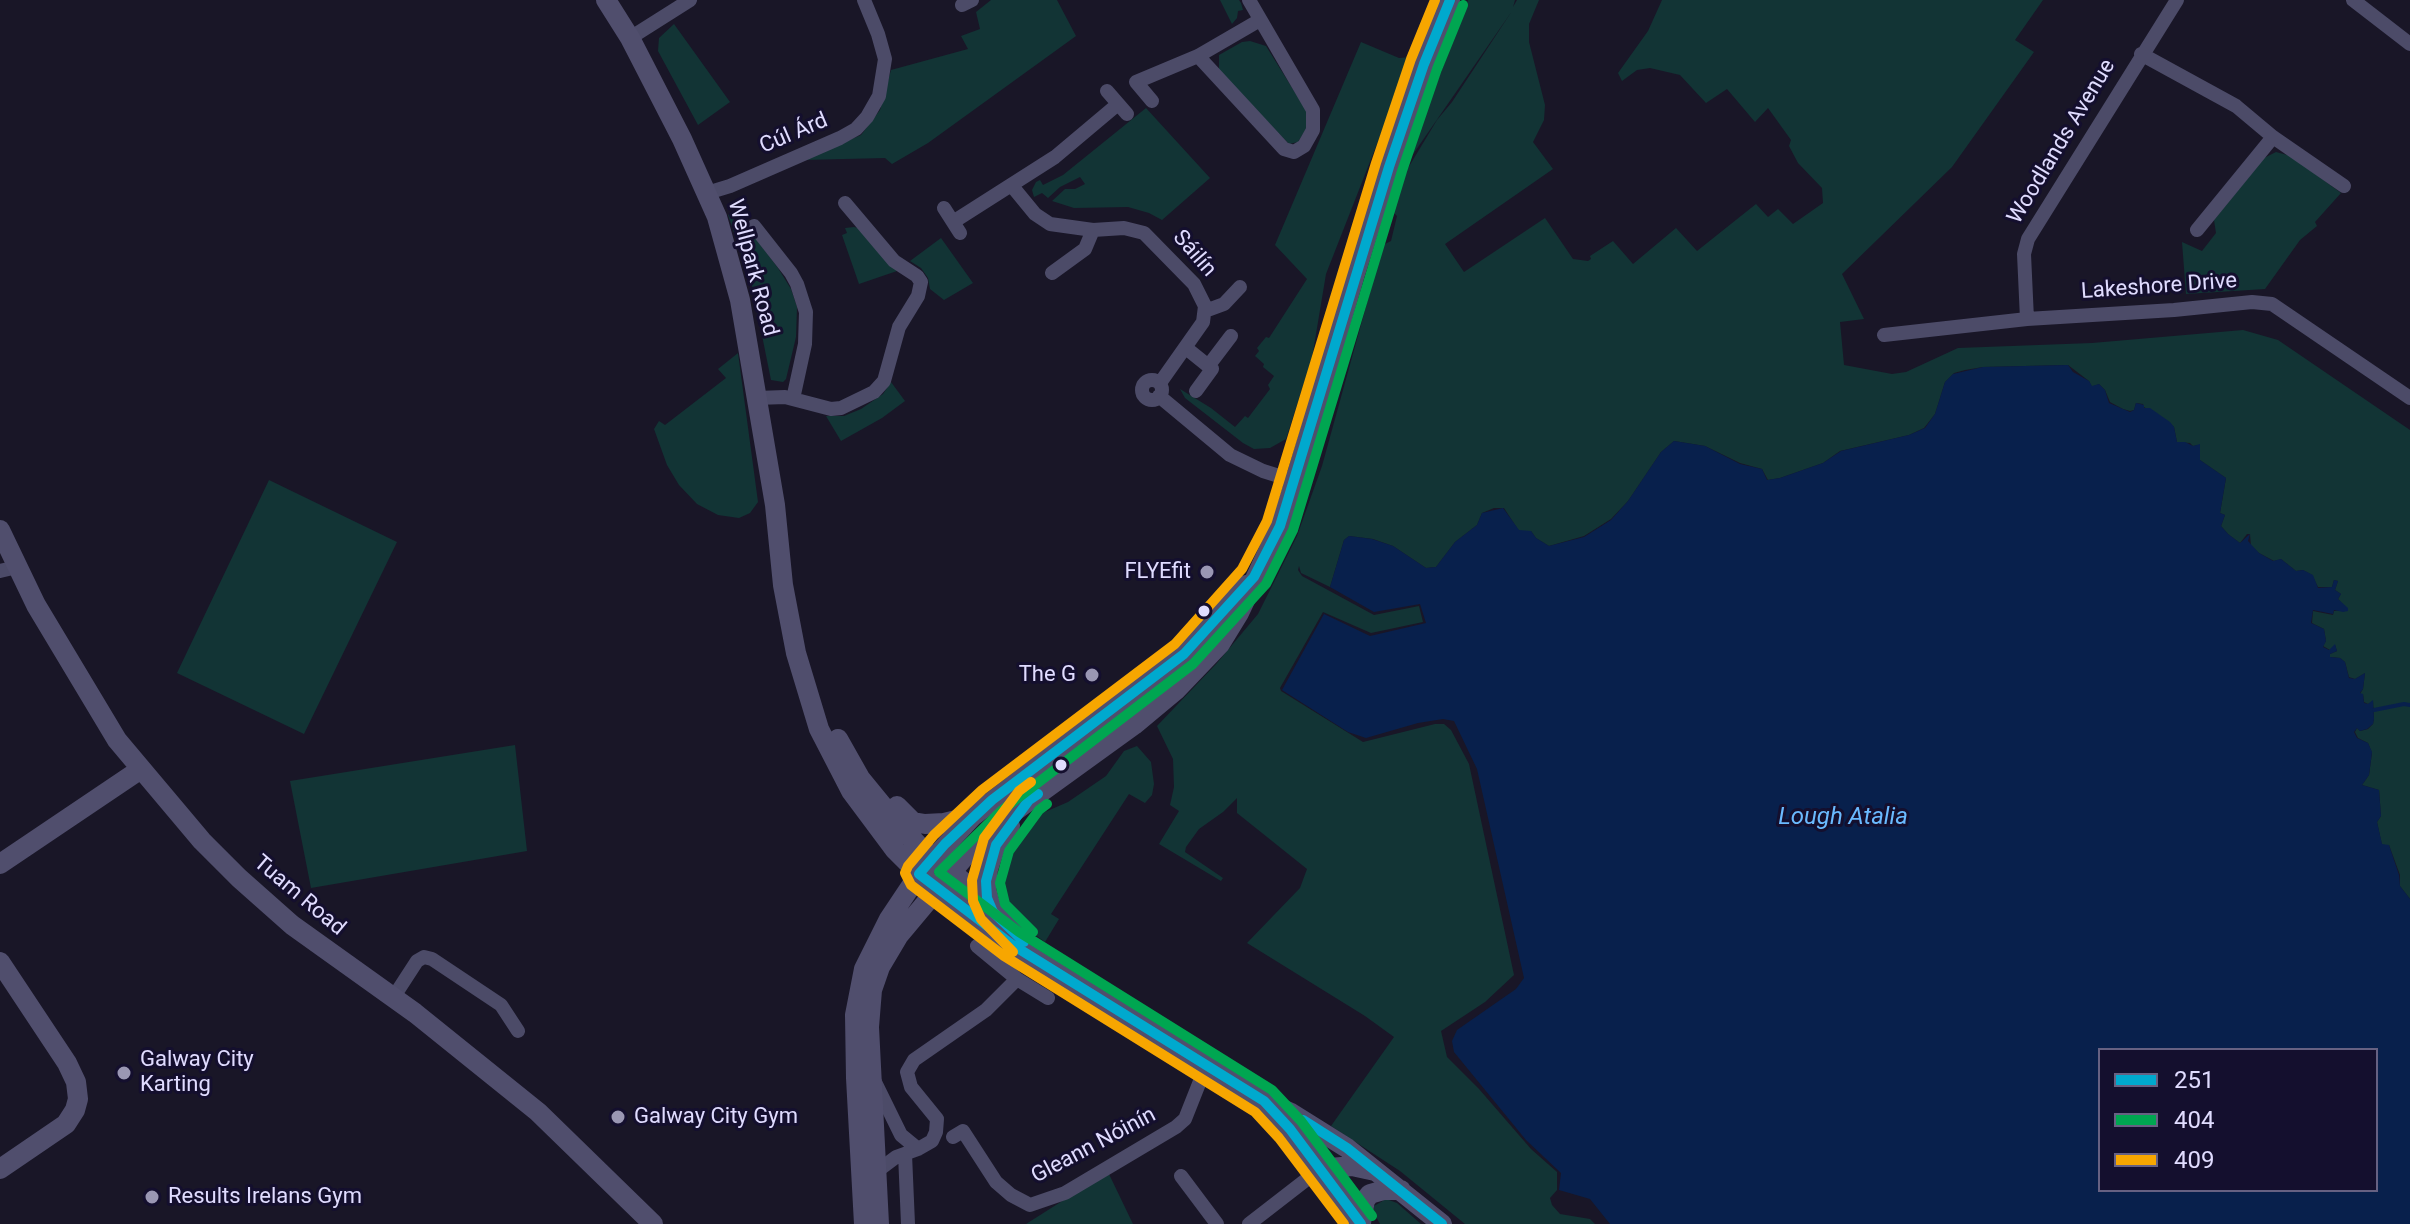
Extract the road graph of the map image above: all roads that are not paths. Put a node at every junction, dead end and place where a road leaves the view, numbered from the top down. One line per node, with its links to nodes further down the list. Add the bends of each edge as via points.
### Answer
1 (606, 0): 9 (main road, Wellpark Road)
2 (690, 0): 9 (street)
3 (864, 0): 18 (street, Cúl Árd, via 885,59 879,96 867,117 840,138)
4 (1249, 0): 8 (street)
5 (1450, 0): 36 (main road, via 1386,176)
6 (2177, 0): 11 (street, Woodlands Avenue)
7 (2353, 0): 10 (street)
8 (1260, 20): 12 (street); 12 (street, via 1313,110 1313,130 1299,151 1284,149)
9 (630, 38): 18 (main road, Wellpark Road)
10 (2410, 44)
11 (2141, 54): 15 (street, via 2236,106); 27 (street, Woodlands Avenue, via 2028,239)
12 (1198, 56): 14 (street, via 1136,82)
13 (1107, 91): 16 (street, via 1123,109)
14 (1152, 101)
15 (2273, 137): 17 (street); 23 (street)
16 (1012, 186): 20 (street, via 957,228); 22 (street, Sáilín, via 1041,220)
17 (2344, 186)
18 (707, 193): 34 (main road, Wellpark Road, via 740,300)
19 (845, 203): 35 (street, via 894,261 920,279 921,291 899,327 878,389 836,409)
20 (944, 208)
21 (754, 226): 35 (street, Wellpark Road, via 791,273 806,312)
22 (1093, 230): 24 (street, via 1085,249); 26 (street, Sáilín, via 1144,233 1194,284)
23 (2197, 230)
24 (1052, 273)
25 (1240, 287): 26 (street, Sáilín, via 1224,304)
26 (1205, 311): 30 (street, Sáilín)
27 (2027, 319): 28 (street, Lakeshore Drive); 32 (street, Lakeshore Drive, via 2272,304)
28 (1884, 335)
29 (1231, 336): 31 (street)
30 (1186, 348): 31 (street); 36 (street, Sáilín, via 1159,390 1230,455)
31 (1209, 365): 33 (street, via 1212,371)
32 (2407, 390)
33 (1196, 391)
34 (757, 398): 35 (street); 37 (main road, Wellpark Road)
35 (793, 399)
36 (1295, 481): 40 (main road)
37 (778, 523): 41 (main road, Wellpark Road); 48 (main road, Wellpark Road, via 796,653 819,729 863,808)
38 (0, 530): 39 (main road, Tuam Road)
39 (9, 569): 42 (main road, Tuam Road, via 117,740)
40 (1254, 577): 43 (main road, via 1220,644 1176,690); 44 (main road, via 1184,654)
41 (826, 715): 44 (main road, via 874,781 913,822 930,825); 45 (main road, Wellpark Road, via 860,778)
42 (141, 769): 46 (main road); 55 (main road, Tuam Road, via 239,878 292,925)
43 (1029, 800): 47 (main road); 50 (main road, via 992,854 986,889)
44 (973, 816): 45 (main road)
45 (933, 857): 47 (main road, Wellpark Road); 48 (main road)
46 (0, 864)
47 (951, 870): 49 (main road); 50 (main road, Wellpark Road)
48 (919, 874): 49 (main road, Wellpark Road); 70 (main road, via 878,939 857,998)
49 (937, 888): 53 (main road, Wellpark Road, via 1011,944); 59 (main road, via 899,935 875,978)
50 (993, 912): 53 (main road, Wellpark Road)
51 (977, 946): 54 (street)
52 (0, 962): 63 (main road, via 67,1063 78,1099 66,1124)
53 (1046, 963): 58 (main road)
54 (1017, 979): 56 (street); 62 (street, via 986,1010 914,1060 907,1072 911,1087 937,1119 932,1141)
55 (393, 998): 57 (street, via 417,961 432,959 501,1005); 69 (main road, Tuam Road, via 538,1112)
56 (1048, 998)
57 (518, 1031)
58 (1206, 1066): 60 (main road); 61 (street, Gleann Nóinín, via 1185,1119 1176,1127 1065,1193 1030,1205 996,1182 963,1131)
59 (870, 1070): 62 (street); 65 (main road)
60 (1264, 1101): 64 (main road); 66 (main road, via 1328,1135)
61 (953, 1137)
62 (912, 1152): 65 (street); 72 (street)
63 (0, 1169)
64 (1320, 1169): 66 (main road, via 1352,1166); 74 (street); 75 (main road)
65 (876, 1172): 71 (main road)
66 (1378, 1172): 68 (main road)
67 (1181, 1176): 73 (street)
68 (1401, 1190): 75 (main road, via 1370,1194); 76 (main road)
69 (653, 1224)
70 (864, 1224)
71 (879, 1224)
72 (908, 1224)
73 (1217, 1224)
74 (1249, 1224)
75 (1361, 1224)
76 (1442, 1224)

